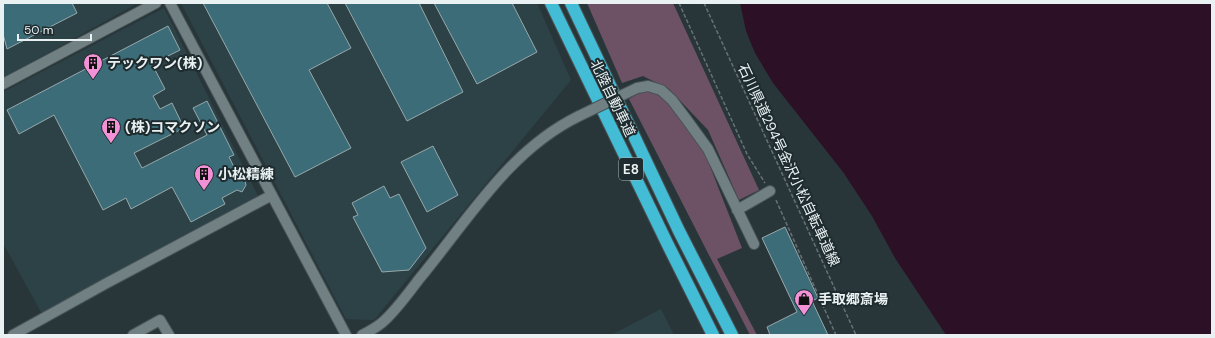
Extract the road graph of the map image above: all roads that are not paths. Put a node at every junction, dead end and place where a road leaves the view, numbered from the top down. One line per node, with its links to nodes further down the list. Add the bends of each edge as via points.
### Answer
1 (156, 3): 5 (street)
2 (170, 3): 7 (street)
3 (551, 3): 15 (highway, 北陸自動車道 / E8)
4 (571, 3): 16 (highway, 北陸自動車道 / E8, via 672,217)
5 (3, 84)
6 (770, 191): 8 (street)
7 (272, 195): 10 (street); 13 (street)
8 (737, 210): 9 (street); 14 (street, bridge, via 708,149 672,100 661,90 648,86 637,88 566,122 540,139 489,190 385,320)
9 (754, 244)
10 (13, 335)
11 (134, 335): 12 (street, via 160,320)
12 (169, 335)
13 (346, 335)
14 (362, 335)
15 (713, 335)
16 (732, 335)

